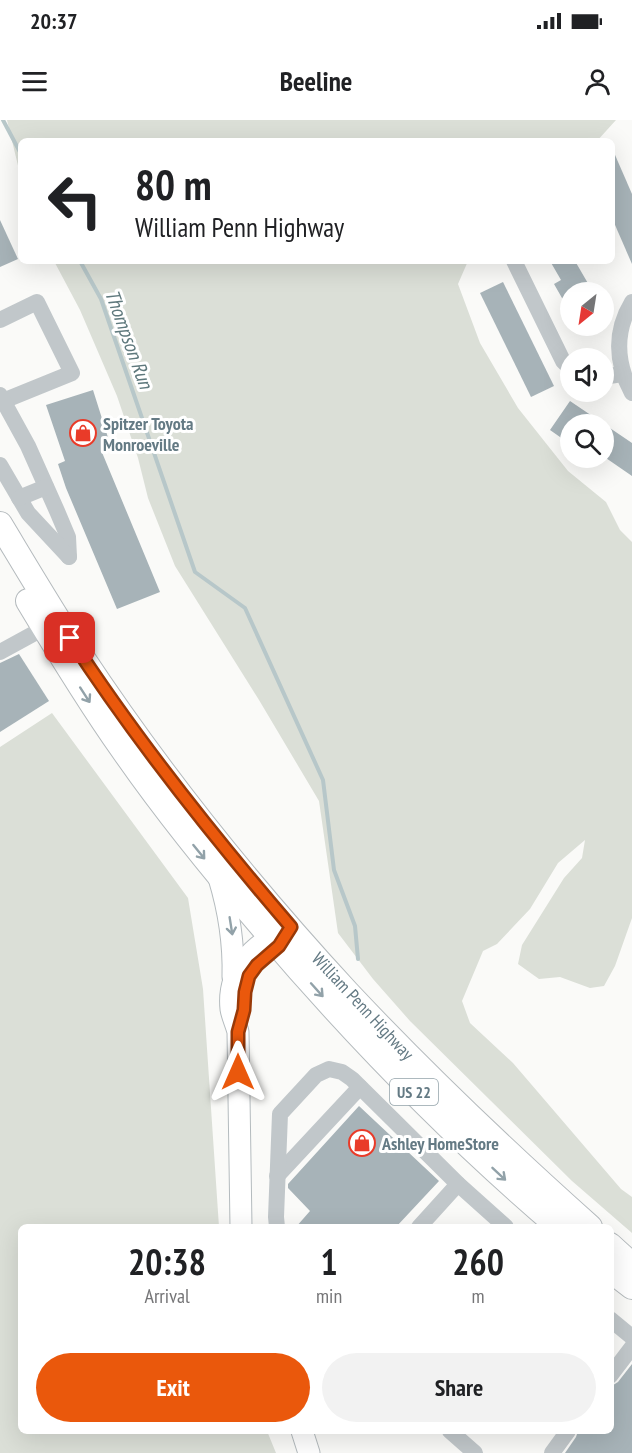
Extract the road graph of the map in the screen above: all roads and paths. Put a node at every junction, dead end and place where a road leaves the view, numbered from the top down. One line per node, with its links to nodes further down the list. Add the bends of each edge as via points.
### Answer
1 (515, 264): 4 (street)
2 (632, 302): 5 (street, via 619,338)
3 (0, 320): 8 (street, via 37,302 72,373)
4 (560, 355)
5 (622, 374): 6 (street); 7 (street)
6 (614, 375)
7 (632, 393)
8 (2, 398): 10 (street)
9 (0, 465): 11 (street)
10 (46, 487): 11 (street); 11 (street, via 68,537 69,557 39,527)
11 (18, 498)
12 (0, 524): 17 (highway, William Penn Highway / US 22, via 114,703 198,815)
13 (0, 555): 14 (highway, William Penn Highway / US 22)
14 (44, 628): 15 (street); 16 (highway, William Penn Highway / US 22, one-way to 16, via 124,752)
15 (0, 652)
16 (218, 874): 17 (highway, William Penn Highway / US 22); 18 (main road, one-way to 18, via 232,928)
17 (280, 937): 18 (main road, via 241,963); 19 (main road, via 249,976); 27 (highway, William Penn Highway / US 22, one-way to 27, via 330,1005 478,1155); 28 (highway, William Penn Highway / US 22, via 346,990 494,1140)
18 (233, 980): 19 (main road, via 231,1010)
19 (238, 1032): 23 (main road)
20 (360, 1087): 21 (street); 21 (street, via 342,1072 329,1069 316,1075 284,1109 278,1122); 22 (street)
21 (277, 1176): 24 (street)
22 (458, 1184): 25 (street); 26 (street)
23 (241, 1224)
24 (277, 1224)
25 (422, 1224)
26 (503, 1224)
27 (556, 1224)
28 (587, 1224)
29 (614, 1249): 30 (highway)
30 (632, 1265)
31 (614, 1273): 32 (highway)
32 (632, 1287)
33 (614, 1321): 34 (street)
34 (632, 1337)
35 (632, 1347): 36 (street)
36 (614, 1371)
37 (303, 1434): 41 (main road)
38 (453, 1434): 40 (street)
39 (566, 1434): 42 (street)
40 (469, 1451)
41 (309, 1453)
42 (552, 1453)

